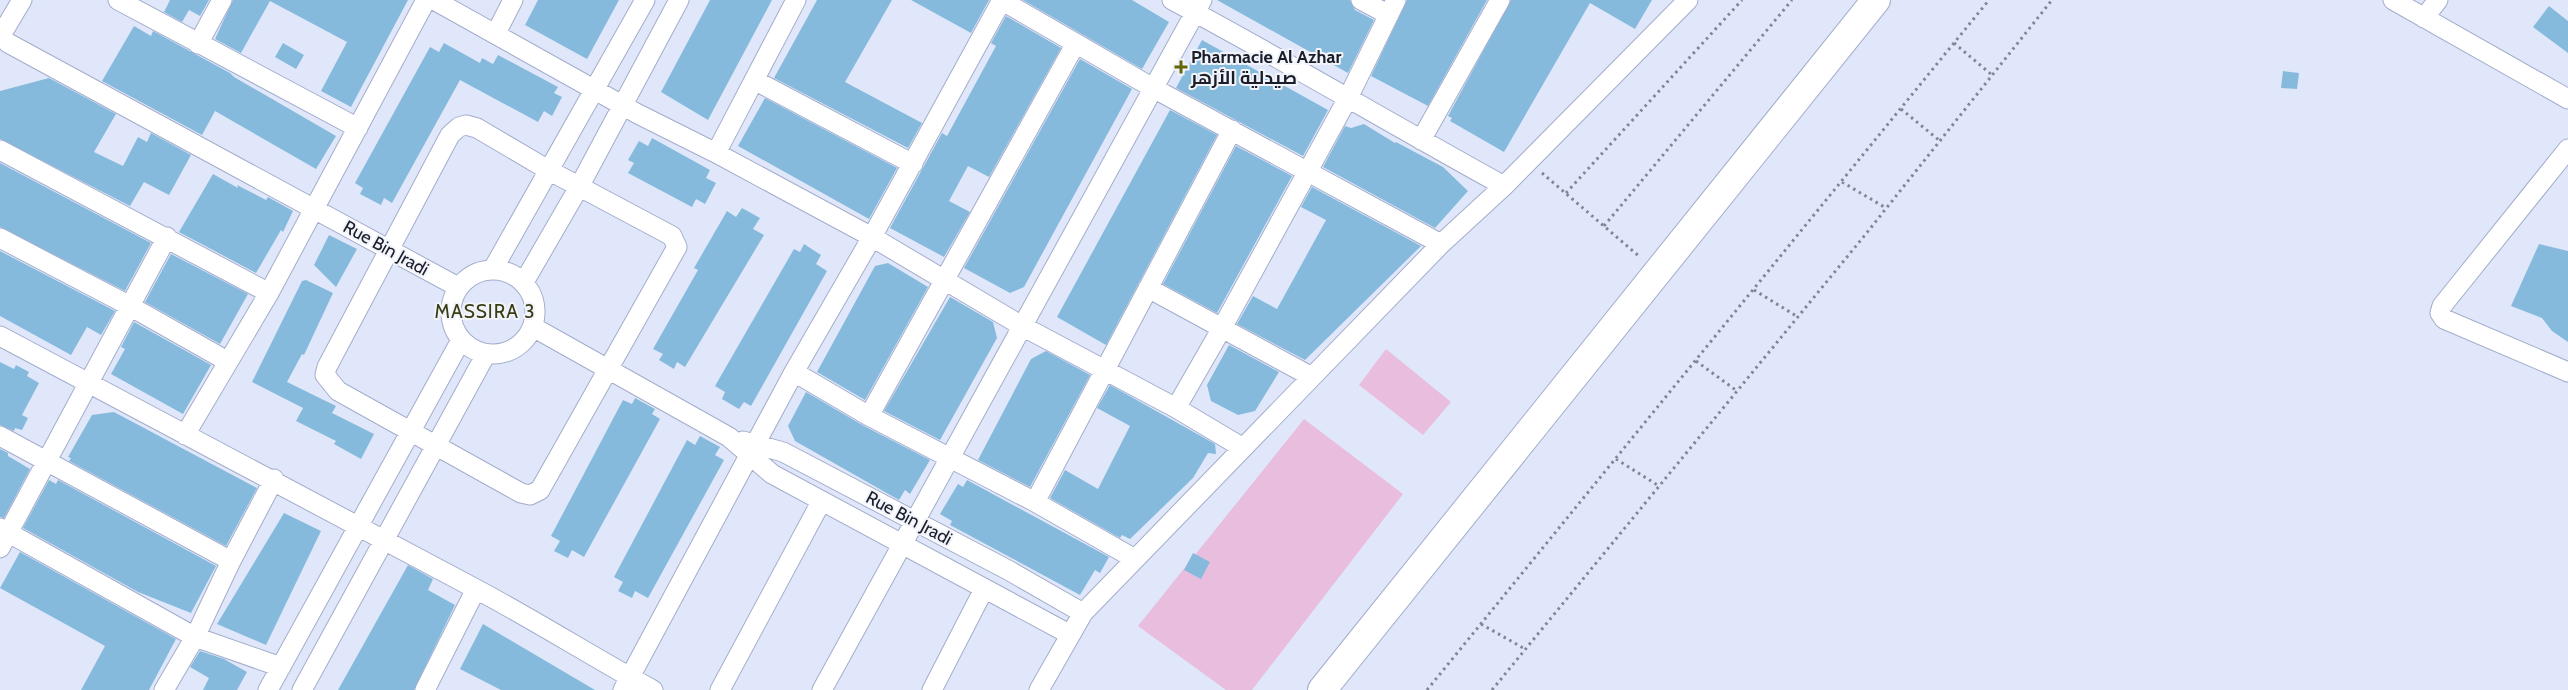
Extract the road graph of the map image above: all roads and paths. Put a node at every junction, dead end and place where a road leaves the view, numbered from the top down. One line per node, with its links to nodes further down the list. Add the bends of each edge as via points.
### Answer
1 (22, 0): 26 (street)
2 (222, 0): 29 (street)
3 (426, 0): 38 (street)
4 (434, 0): 25 (street)
5 (513, 0): 25 (street)
6 (645, 0): 33 (street)
7 (679, 0): 36 (street)
8 (796, 0): 31 (street)
9 (1001, 0): 27 (street); 46 (street)
10 (1172, 0): 22 (street)
11 (1361, 0): 23 (street)
12 (1500, 0): 40 (street)
13 (1688, 0): 45 (street)
14 (1742, 0): 52 (path)
15 (1792, 0): 55 (path)
16 (1876, 0): 62 (main road)
17 (1990, 0): 28 (path)
18 (2052, 0): 30 (path)
19 (2393, 0): 24 (street)
20 (2438, 0): 24 (street)
21 (130, 3): 29 (street)
22 (1198, 6): 32 (street); 34 (street)
23 (1392, 7): 34 (street)
24 (2424, 18): 35 (street)
25 (496, 34): 33 (street)
26 (2, 37): 54 (street, Rue Bin Jradi)
27 (1076, 42): 32 (street); 63 (street)
28 (1954, 43): 30 (path); 37 (path)
29 (198, 44): 38 (street)
30 (1992, 75): 41 (path)
31 (754, 80): 44 (street); 46 (street)
32 (1154, 88): 39 (street); 71 (street)
33 (594, 90): 36 (street); 47 (street)
34 (1349, 96): 40 (street); 48 (street)
35 (2568, 99)
36 (623, 106): 44 (street); 51 (street)
37 (1901, 109): 41 (path); 49 (path)
38 (358, 128): 54 (street)
39 (1232, 130): 48 (street); 66 (street)
40 (1421, 140): 50 (street)
41 (1940, 141): 53 (path)
42 (0, 150): 56 (street)
43 (2568, 150): 82 (street, via 2442,306 2440,313 2444,319)
44 (716, 153): 57 (street)
45 (1528, 161): 50 (street); 52 (path)
46 (913, 164): 57 (street)
47 (550, 171): 51 (street); 60 (street, via 477,128 459,127 450,135); 61 (street)
48 (1308, 171): 59 (street); 73 (street)
49 (1842, 182): 53 (path); 67 (path)
50 (1504, 186): 59 (street)
51 (579, 187): 64 (street); 79 (street, via 672,236 677,246)
52 (1566, 193): 55 (path)
53 (1886, 208): 70 (path)
54 (314, 209): 60 (street, Rue Bin Jradi); 68 (street)
55 (1604, 226): 62 (path)
56 (167, 237): 68 (street); 69 (street)
57 (872, 237): 63 (street); 81 (street)
58 (0, 238): 69 (street)
59 (1441, 244): 83 (street)
60 (391, 250): 65 (street, Rue Bin Jradi); 88 (street, via 325,375 338,391)
61 (493, 269): 64 (street, via 513,274); 65 (street, via 474,273)
62 (1658, 272): 126 (main road)
63 (946, 281): 71 (street); 87 (street)
64 (524, 282): 72 (street, via 534,302 536,315)
65 (458, 287): 75 (street, via 450,314)
66 (1148, 288): 73 (street); 80 (street)
67 (1754, 290): 70 (path); 78 (path)
68 (269, 293): 77 (street)
69 (128, 305): 77 (street); 84 (street)
70 (1798, 316): 85 (path)
71 (1022, 326): 80 (street); 94 (street)
72 (533, 327): 76 (street, via 512,350); 79 (street, Rue Bin Jradi)
73 (1222, 328): 83 (street); 86 (street)
74 (0, 336): 84 (street)
75 (461, 340): 76 (street); 88 (street)
76 (486, 354): 91 (street)
77 (227, 361): 89 (street)
78 (1696, 361): 85 (path); 95 (path)
79 (608, 368): 91 (street, via 569,441 536,493 521,493); 93 (street, Rue Bin Jradi)
80 (1104, 370): 86 (street); 100 (street)
81 (794, 372): 87 (street); 93 (street)
82 (2568, 372)
83 (1312, 377): 92 (street)
84 (89, 383): 89 (street); 96 (street)
85 (1737, 391): 98 (path)
86 (1176, 408): 92 (street)
87 (869, 416): 94 (street)
88 (412, 430): 91 (street); 102 (street)
89 (186, 435): 97 (street)
90 (0, 436): 96 (street)
91 (436, 444): 104 (street)
92 (1243, 448): 106 (street)
93 (753, 450): 99 (street, Rue Bin Jradi, via 772,474); 101 (street, Rue Bin Jradi, via 782,452); 116 (street)
94 (950, 457): 100 (street); 101 (street)
95 (1616, 459): 98 (path); 111 (path)
96 (47, 462): 103 (street); 107 (street)
97 (274, 480): 102 (street); 107 (street)
98 (1659, 486): 114 (path)
99 (821, 502): 105 (street, Rue Bin Jradi); 122 (street)
100 (1035, 502): 106 (street)
101 (915, 521): 105 (street); 110 (street, Rue Bin Jradi)
102 (358, 527): 104 (street); 115 (street)
103 (3, 536): 113 (street)
104 (385, 542): 108 (street); 117 (street)
105 (902, 544): 109 (street, Rue Bin Jradi); 123 (street)
106 (1135, 559): 110 (street)
107 (231, 561): 113 (street)
108 (476, 589): 116 (street); 120 (street)
109 (984, 589): 112 (street, Rue Bin Jradi); 124 (street)
110 (1083, 613): 112 (street)
111 (1481, 624): 114 (path); 127 (path)
112 (1069, 634): 125 (street)
113 (195, 637): 115 (street); 118 (street)
114 (1525, 649): 128 (path)
115 (281, 667): 119 (street)
116 (626, 684): 121 (street)
117 (306, 689)
118 (164, 690)
119 (268, 690)
120 (424, 690)
121 (653, 690)
122 (720, 690)
123 (822, 690)
124 (932, 690)
125 (1039, 690)
126 (1322, 690)
127 (1427, 690)
128 (1492, 690)

